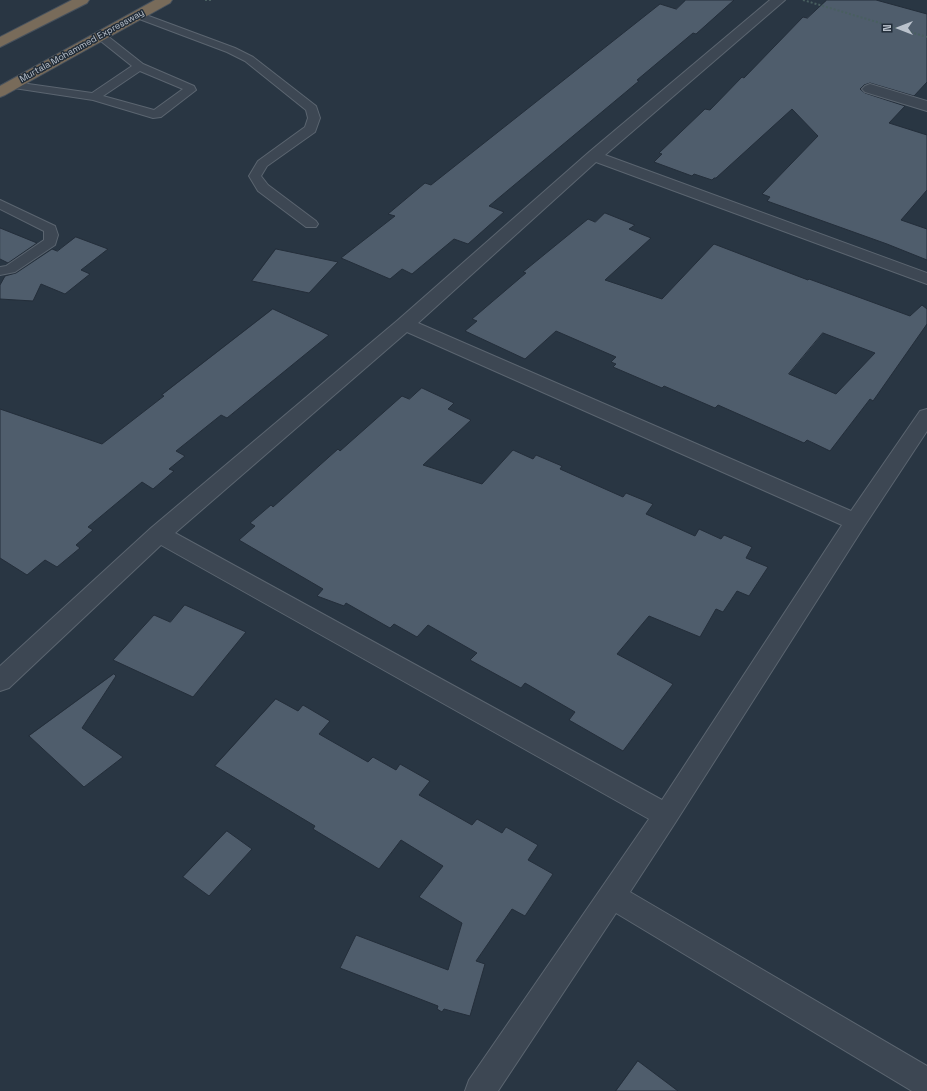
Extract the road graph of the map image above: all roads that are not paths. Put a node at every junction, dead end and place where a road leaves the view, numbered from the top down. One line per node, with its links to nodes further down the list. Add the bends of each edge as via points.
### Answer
1 (82, 0): 6 (highway)
2 (165, 0): 4 (highway, Murtala Mohammed Expressway)
3 (778, 0): 13 (street)
4 (138, 15): 5 (highway, Murtala Mohammed Expressway); 15 (lane, via 249,59 312,109 314,118 311,129 262,164 255,176 263,188)
5 (101, 36): 7 (lane); 8 (highway, Murtala Mohammed Expressway)
6 (0, 43)
7 (139, 66): 11 (lane); 11 (lane, via 190,88 189,93 157,114)
8 (14, 85): 10 (highway, Murtala Mohammed Expressway); 11 (lane)
9 (870, 89): 12 (street)
10 (0, 92)
11 (94, 97)
12 (927, 106)
13 (594, 156): 17 (street); 18 (street)
14 (0, 204): 16 (lane, via 50,229 51,235 50,242 10,269)
15 (311, 224)
16 (0, 270)
17 (927, 279)
18 (405, 324): 20 (street); 21 (street)
19 (927, 416): 20 (street)
20 (854, 522): 23 (street)
21 (159, 534): 22 (street); 23 (street)
22 (0, 681)
23 (666, 815): 24 (street)
24 (612, 896): 25 (street); 26 (street)
25 (927, 1083)
26 (480, 1091)

